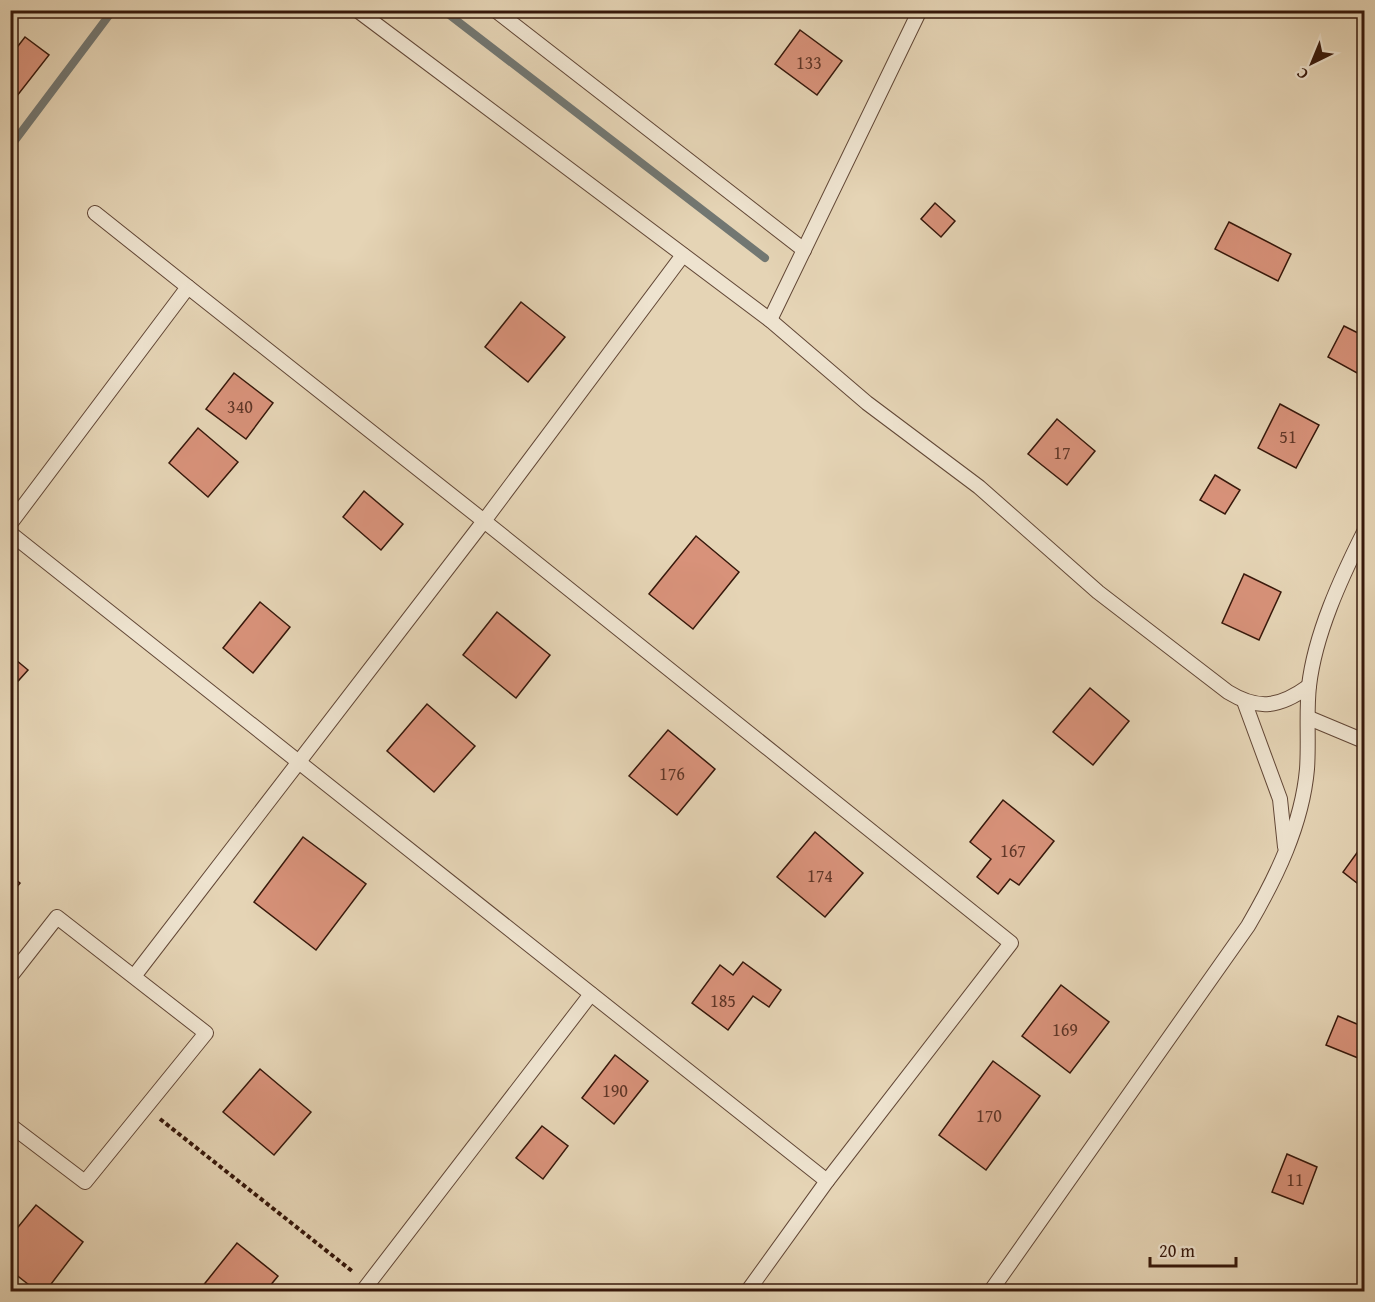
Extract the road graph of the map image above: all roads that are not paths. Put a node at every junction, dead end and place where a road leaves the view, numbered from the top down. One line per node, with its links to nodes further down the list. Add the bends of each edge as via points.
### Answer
1 (357, 10): 6 (lane)
2 (495, 10): 5 (lane)
3 (920, 10): 5 (lane)
4 (95, 213): 7 (lane)
5 (804, 250): 8 (lane)
6 (683, 255): 8 (lane); 9 (lane)
7 (188, 287): 9 (lane); 10 (lane)
8 (770, 320): 14 (lane, via 867,403 979,487 1098,592)
9 (484, 521): 17 (lane); 23 (lane, via 1011,943)
10 (10, 524)
11 (1365, 532): 13 (lane, via 1349,562 1323,631)
12 (10, 533): 17 (lane)
13 (1309, 686): 14 (lane, via 1294,697 1264,706); 15 (lane)
14 (1244, 701): 18 (lane, via 1280,800)
15 (1309, 718): 16 (lane); 18 (lane, via 1307,770)
16 (1365, 741)
17 (298, 762): 19 (lane); 21 (lane)
18 (1286, 855): 26 (lane, via 1248,926)
19 (135, 975): 20 (lane, via 57,917); 22 (lane, via 206,1033 85,1182)
20 (10, 977)
21 (591, 994): 23 (lane); 24 (lane)
22 (10, 1125)
23 (827, 1181): 25 (lane)
24 (365, 1287)
25 (747, 1292)
26 (990, 1292)

